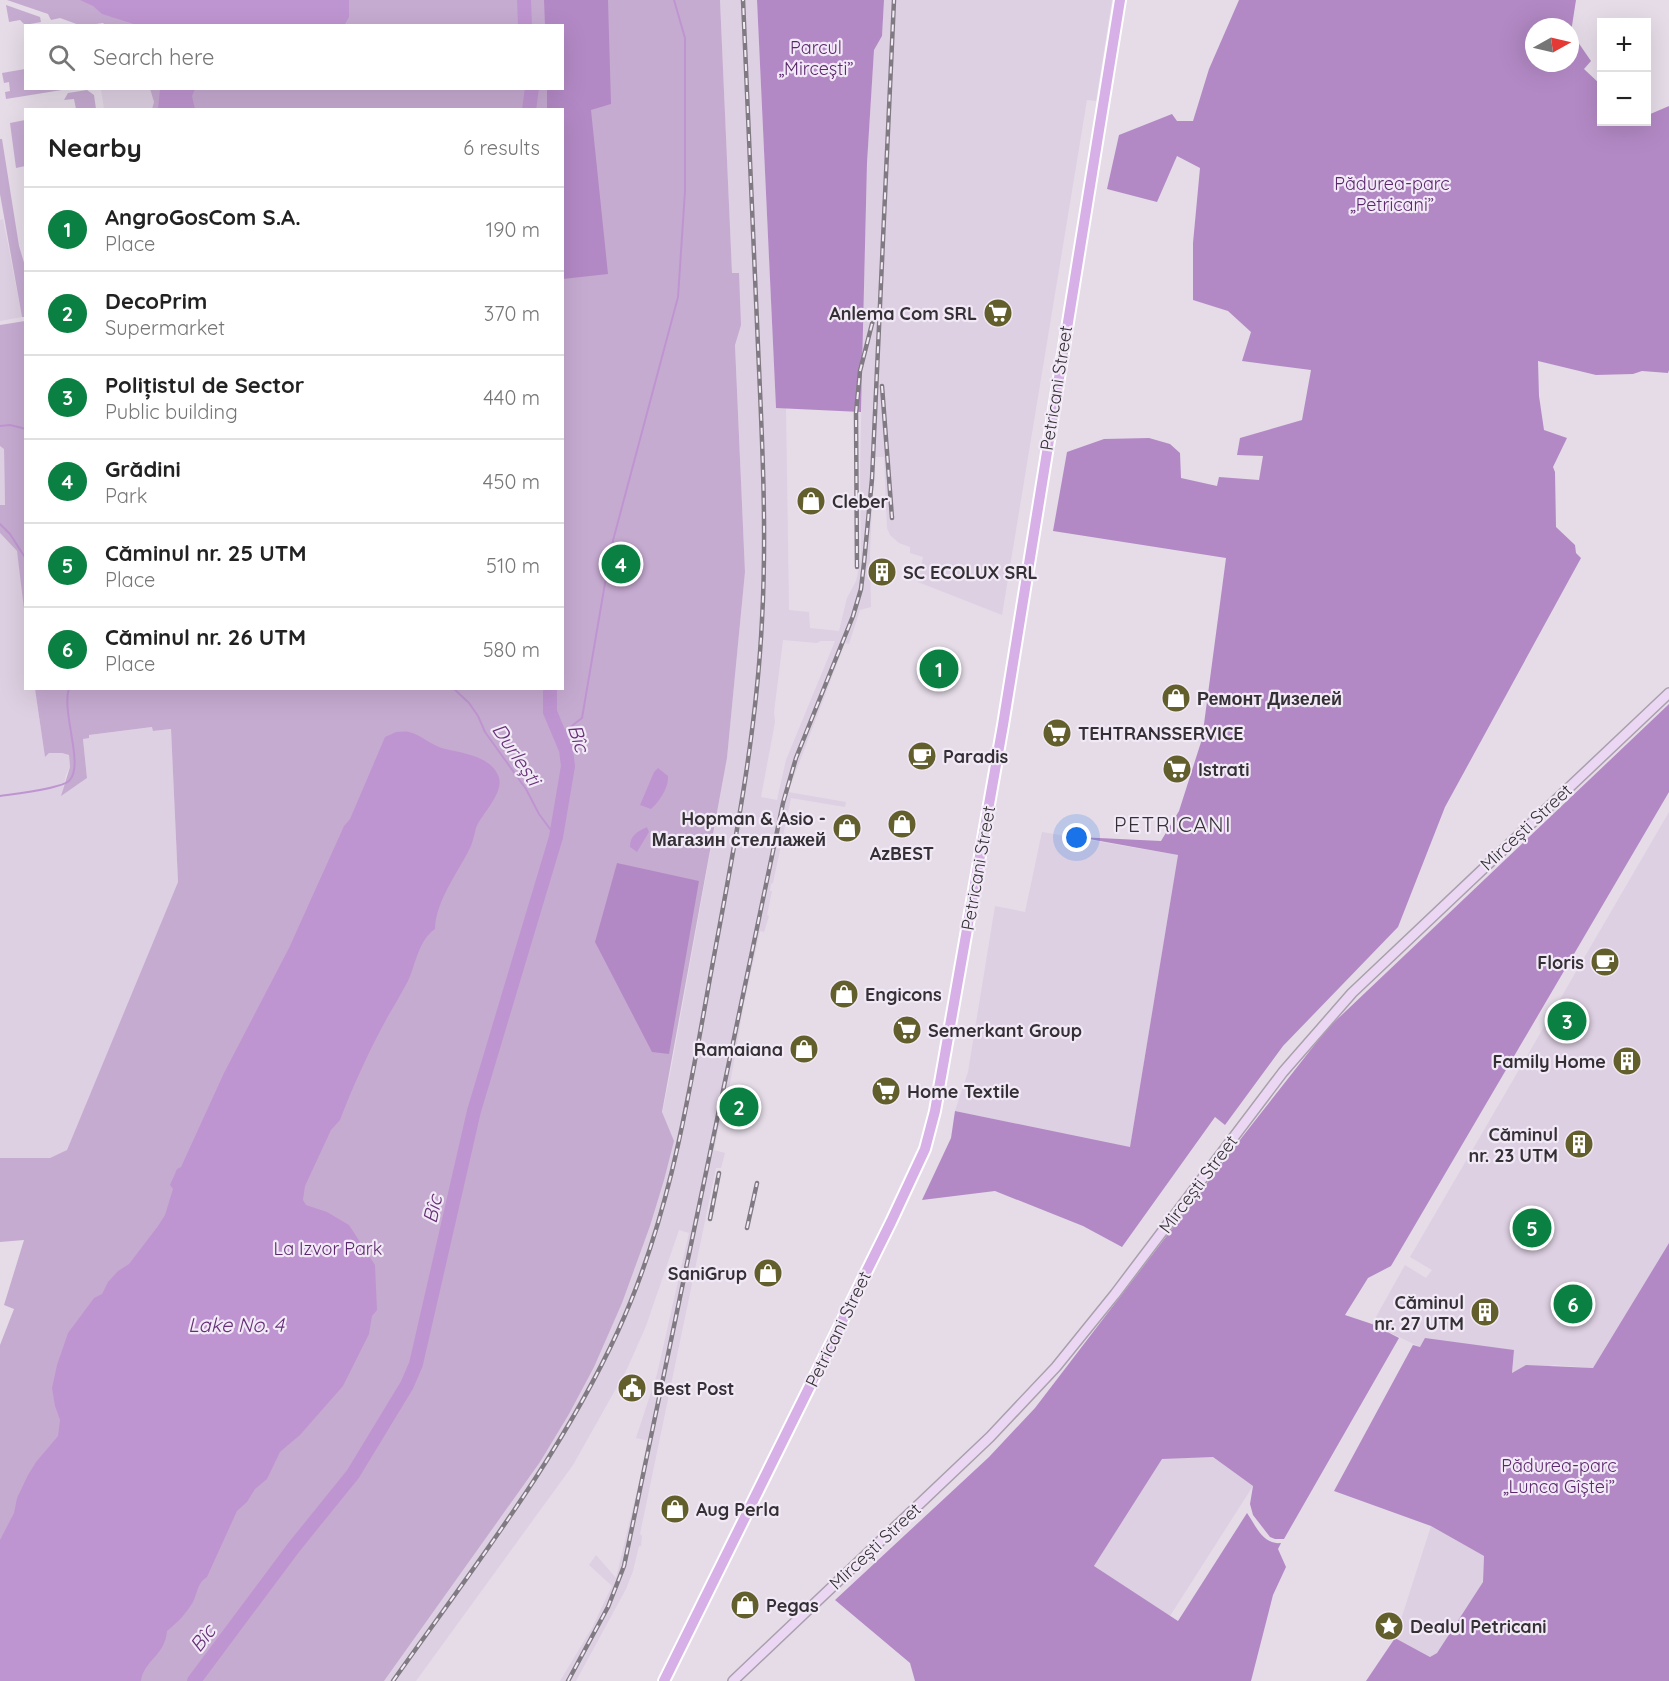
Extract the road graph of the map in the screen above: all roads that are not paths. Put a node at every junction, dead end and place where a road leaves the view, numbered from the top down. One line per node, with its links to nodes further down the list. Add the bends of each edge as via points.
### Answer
1 (1120, 0): 3 (main road, Petricani Street, via 936,1112 925,1149 891,1222)
2 (1669, 693): 4 (main road, Mircești Street, via 1340,1005 1283,1072 1056,1367 990,1437)
3 (664, 1681)
4 (733, 1681)

